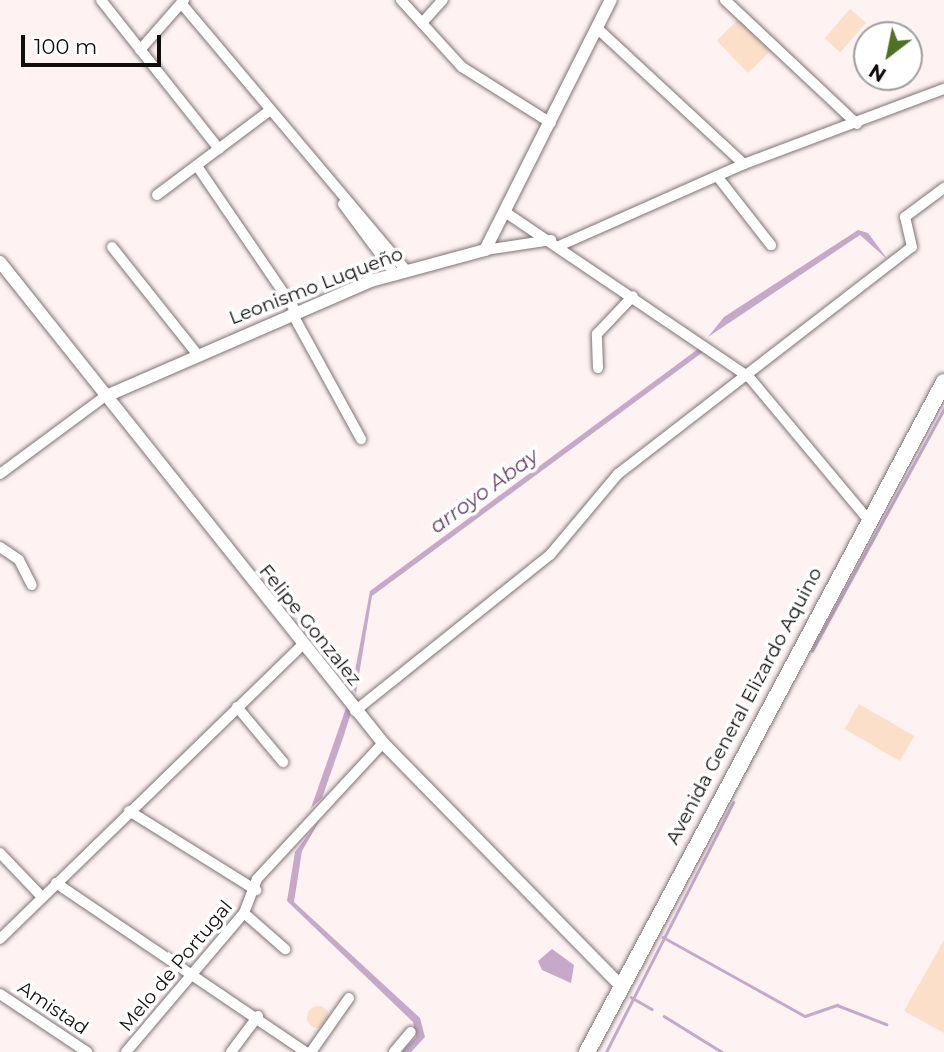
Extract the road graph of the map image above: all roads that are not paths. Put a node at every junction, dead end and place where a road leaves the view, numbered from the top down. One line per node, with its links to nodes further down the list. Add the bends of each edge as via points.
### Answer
1 (101, 0): 9 (street)
2 (401, 0): 7 (street)
3 (443, 0): 7 (street)
4 (611, 0): 8 (street)
5 (725, 0): 13 (street)
6 (182, 1): 9 (street); 11 (street)
7 (422, 23): 12 (street, via 461,67)
8 (597, 29): 12 (street); 15 (street)
9 (140, 50): 14 (street)
10 (944, 89): 13 (street)
11 (269, 111): 14 (street); 26 (street)
12 (551, 123): 20 (street)
13 (857, 124): 15 (street)
14 (219, 149): 16 (street)
15 (744, 164): 17 (street)
16 (197, 166): 19 (street); 28 (street)
17 (717, 176): 21 (street); 22 (street)
18 (944, 188): 31 (street, via 904,219 912,247)
19 (157, 195)
20 (505, 212): 21 (street); 24 (street)
21 (555, 243): 24 (street); 27 (street)
22 (771, 245)
23 (113, 247): 29 (street)
24 (485, 250): 26 (street, Leonismo Luqueño)
25 (0, 262): 33 (street, Felipe Gonzalez)
26 (400, 271): 28 (street, Leonismo Luqueño)
27 (633, 296): 30 (street, via 597,334); 31 (street)
28 (294, 312): 29 (street, Leonismo Luqueño); 34 (street)
29 (198, 355): 33 (street, Leonismo Luqueño)
30 (598, 368)
31 (749, 377): 36 (street); 41 (street, via 618,474 550,555)
32 (944, 382): 36 (main road, Avenida General Elizardo Aquino)
33 (104, 397): 35 (street, Leonismo Luqueño); 39 (street, Felipe Gonzalez)
34 (361, 439)
35 (0, 474)
36 (866, 517): 53 (main road, Avenida General Elizardo Aquino)
37 (0, 547): 38 (street, via 19,560)
38 (32, 585)
39 (301, 646): 40 (street); 41 (street, Felipe Gonzalez)
40 (237, 707): 43 (street); 44 (street)
41 (355, 711): 42 (street, Felipe Gonzalez)
42 (383, 743): 47 (street, Melo de Portugal, via 257,878); 53 (street, Felipe Gonzalez)
43 (283, 762)
44 (129, 811): 46 (street); 47 (street)
45 (0, 853): 48 (street)
46 (56, 883): 48 (street); 52 (street)
47 (256, 890): 49 (street, Melo de Portugal)
48 (42, 897): 50 (street)
49 (244, 913): 51 (street); 52 (street, Melo de Portugal)
50 (0, 939)
51 (285, 949)
52 (195, 975): 56 (street); 59 (street, Melo de Portugal)
53 (621, 986): 63 (main road, Avenida General Elizardo Aquino)
54 (0, 994): 58 (street, Amistad)
55 (349, 998): 61 (street)
56 (258, 1017): 60 (street); 61 (street)
57 (411, 1032): 62 (street)
58 (87, 1052)
59 (125, 1052)
60 (232, 1052)
61 (309, 1052)
62 (394, 1052)
63 (587, 1052)

